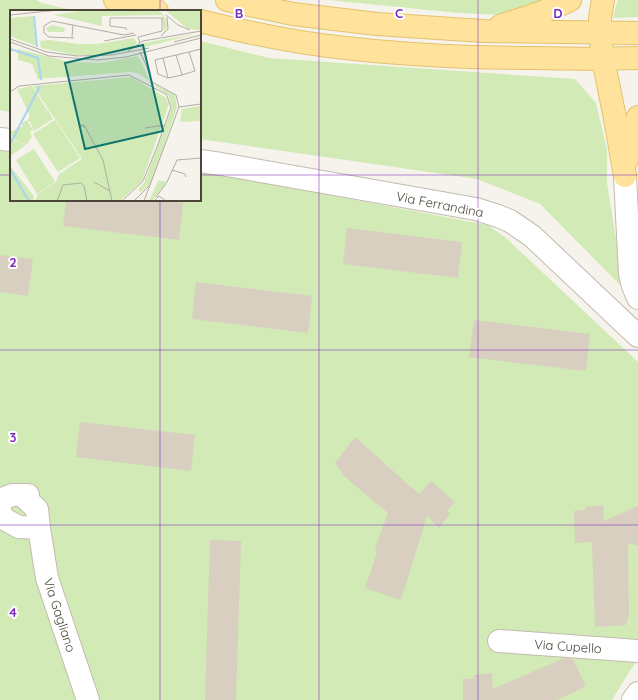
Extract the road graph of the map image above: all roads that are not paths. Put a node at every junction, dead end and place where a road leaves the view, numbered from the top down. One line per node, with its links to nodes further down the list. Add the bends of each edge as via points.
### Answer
1 (115, 0): 5 (main road)
2 (227, 0): 7 (main road, via 293,14 377,24)
3 (570, 0): 7 (main road)
4 (603, 0): 8 (main road)
5 (153, 10)
6 (201, 21): 11 (main road, via 254,34 380,52 480,58)
7 (483, 31): 8 (main road)
8 (600, 33): 9 (main road); 11 (main road)
9 (638, 33)
10 (638, 58): 11 (main road)
11 (603, 59): 16 (main road)
12 (638, 116): 16 (main road, via 630,136)
13 (0, 139): 14 (street)
14 (10, 140)
15 (201, 161): 18 (street, Via Ferrandina, via 476,209 498,216 532,236)
16 (625, 176): 17 (street, via 630,274)
17 (638, 298)
18 (638, 336)
19 (0, 505): 21 (street, Via Gagliano, via 2,500 12,495 28,495 25,498 37,509)
20 (0, 512): 21 (street, via 4,519 19,527)
21 (39, 528): 25 (street, Via Gagliano, via 47,578)
22 (499, 641): 23 (street, Via Cupello)
23 (638, 650)
24 (638, 693): 26 (street)
25 (88, 700)
26 (633, 700)

